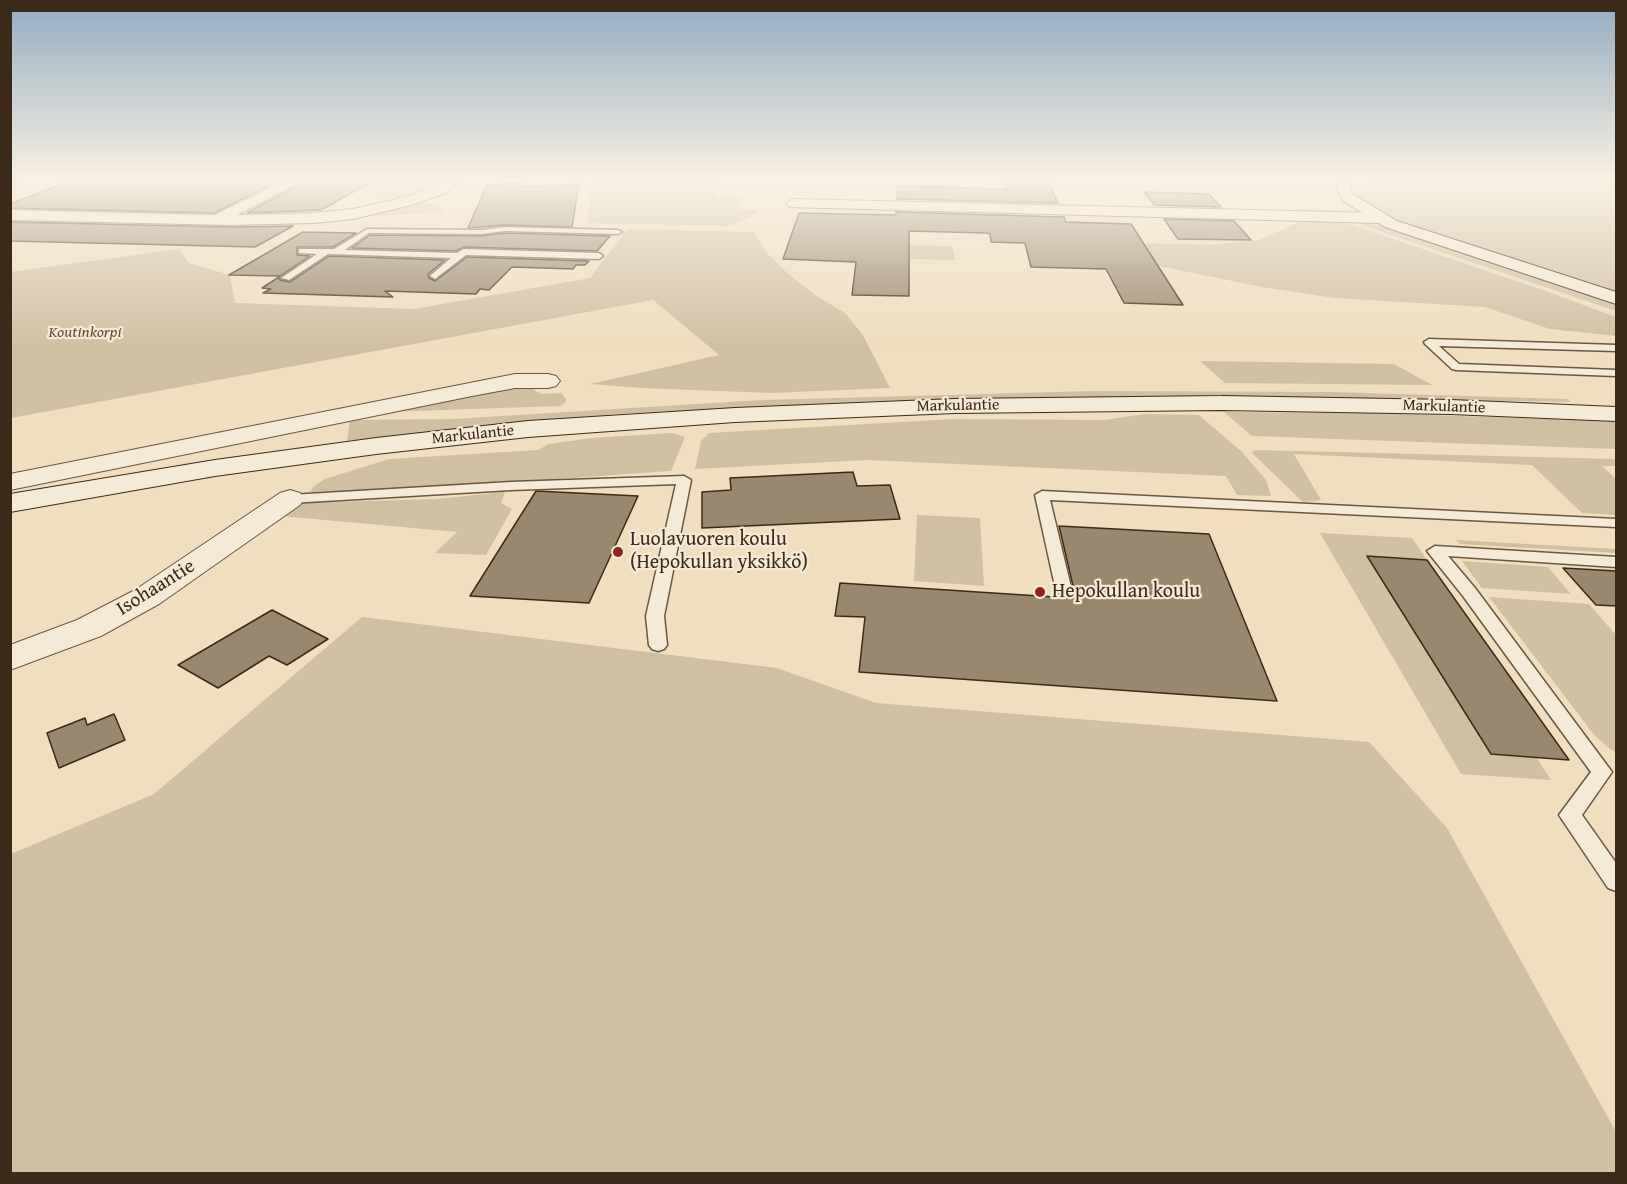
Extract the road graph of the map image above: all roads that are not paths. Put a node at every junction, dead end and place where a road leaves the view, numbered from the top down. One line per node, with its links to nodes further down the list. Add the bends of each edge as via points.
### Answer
1 (361, 234): 5 (lane)
2 (486, 234): 6 (lane)
3 (1419, 234): 10 (street)
4 (302, 251): 5 (lane)
5 (331, 252): 6 (lane); 9 (lane)
6 (462, 254): 7 (lane); 8 (lane)
7 (599, 255)
8 (435, 276)
9 (286, 278)
10 (1617, 298)
11 (1617, 348): 12 (lane, via 1429,342 1456,367)
12 (1617, 373)
13 (548, 381): 15 (street, via 515,381)
14 (1617, 414): 16 (street, Markulantie, via 1311,404 955,406 619,422)
15 (294, 424): 16 (street); 17 (street)
16 (302, 455): 19 (street, Markulantie)
17 (10, 482)
18 (290, 499): 23 (lane, via 684,480 655,616); 24 (street, Isohaantie, via 147,597 88,628)
19 (10, 503)
20 (1617, 523): 22 (lane, via 1042,495)
21 (1617, 562): 25 (lane, via 1436,551)
22 (1064, 591)
23 (658, 645)
24 (10, 658)
25 (1609, 773): 26 (lane, via 1570,815)
26 (1617, 882)

